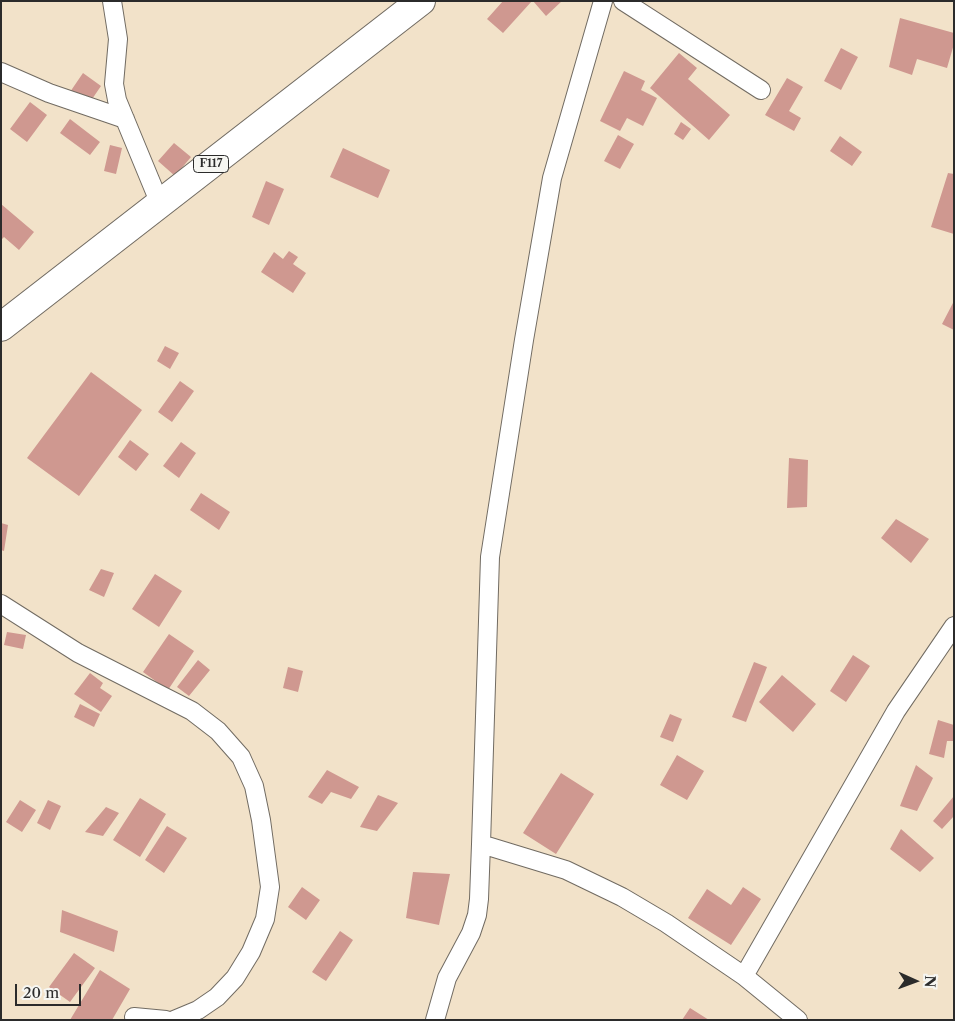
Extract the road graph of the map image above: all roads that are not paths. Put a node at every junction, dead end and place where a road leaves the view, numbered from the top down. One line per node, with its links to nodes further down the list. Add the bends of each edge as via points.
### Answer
1 (112, 1): 7 (street, via 118,39 114,84 116,100)
2 (422, 1): 8 (main road, F117)
3 (603, 1): 12 (street, via 552,178 490,557)
4 (623, 1): 6 (street)
5 (1, 72): 7 (street, via 49,93)
6 (761, 90)
7 (125, 119): 8 (street)
8 (160, 204): 9 (main road, F117)
9 (1, 327)
10 (1, 604): 16 (street, via 78,653 192,711 218,731 241,757 261,820 270,887 265,919 235,978 217,997 198,1010)
11 (954, 626): 13 (street, via 896,711)
12 (481, 844): 13 (street, via 566,870 622,897); 17 (street, via 477,915 447,978)
13 (744, 976): 18 (street)
14 (134, 1017): 15 (street)
15 (166, 1020)
16 (174, 1020)
17 (436, 1020)
18 (798, 1020)

